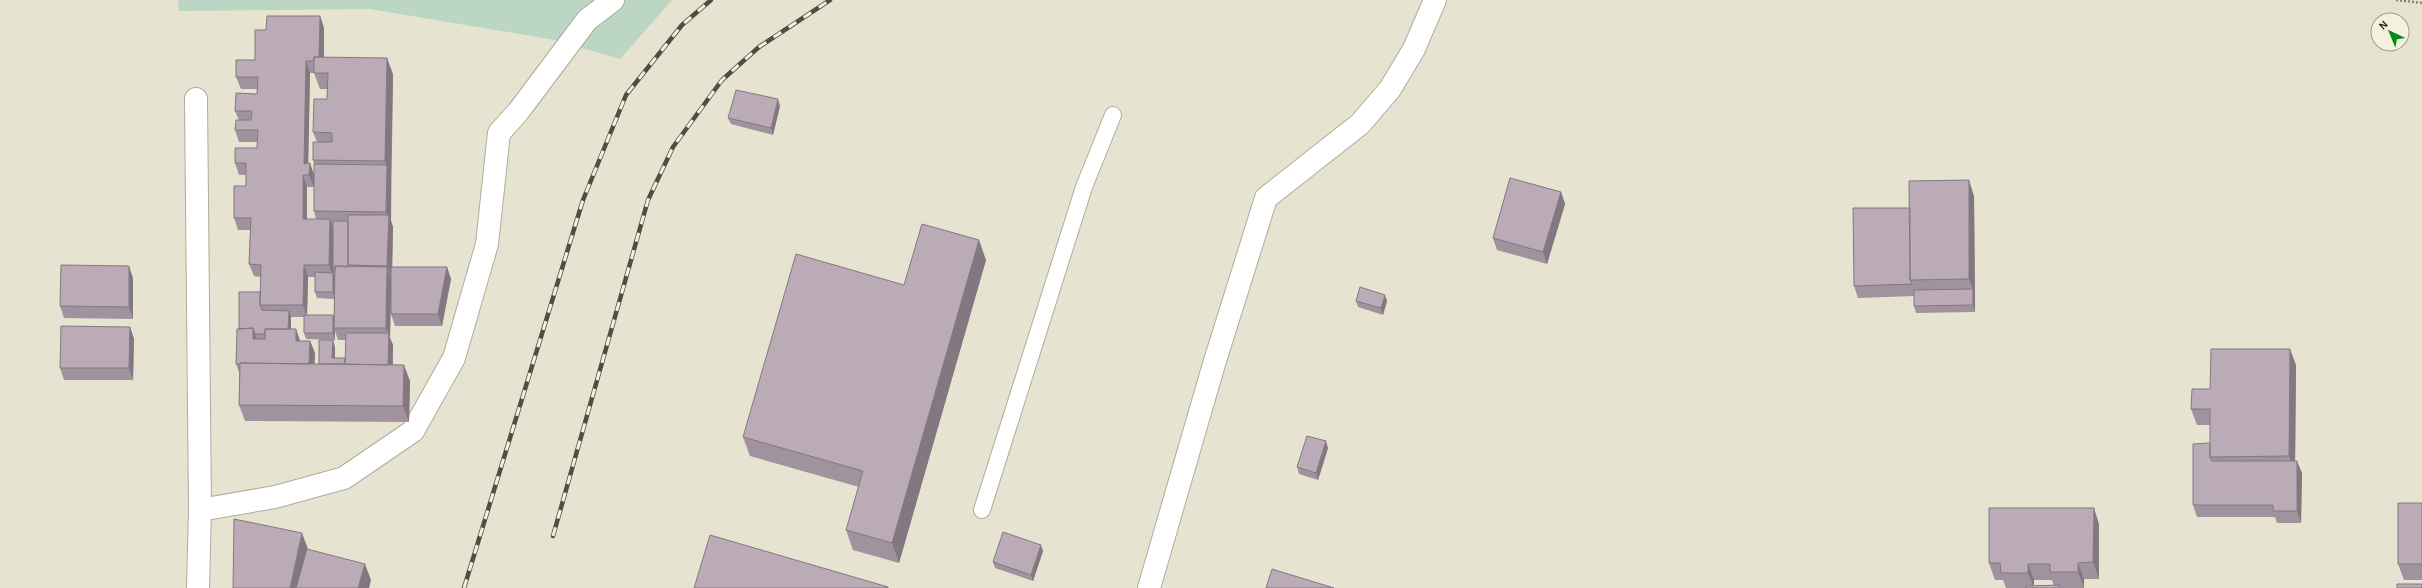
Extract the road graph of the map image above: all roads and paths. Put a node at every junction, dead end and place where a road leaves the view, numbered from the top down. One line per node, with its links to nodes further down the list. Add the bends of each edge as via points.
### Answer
1 (613, 0): 7 (street, via 587,20 499,133 487,244 454,358 414,431 344,478 275,497)
2 (1435, 0): 10 (street, via 1414,49 1390,89 1360,124 1266,198 1214,364)
3 (2396, 0): 4 (path)
4 (2422, 3)
5 (196, 99): 7 (street)
6 (1113, 115): 8 (lane, via 1084,187)
7 (200, 510): 9 (street)
8 (982, 510)
9 (198, 588)
10 (1149, 588)

